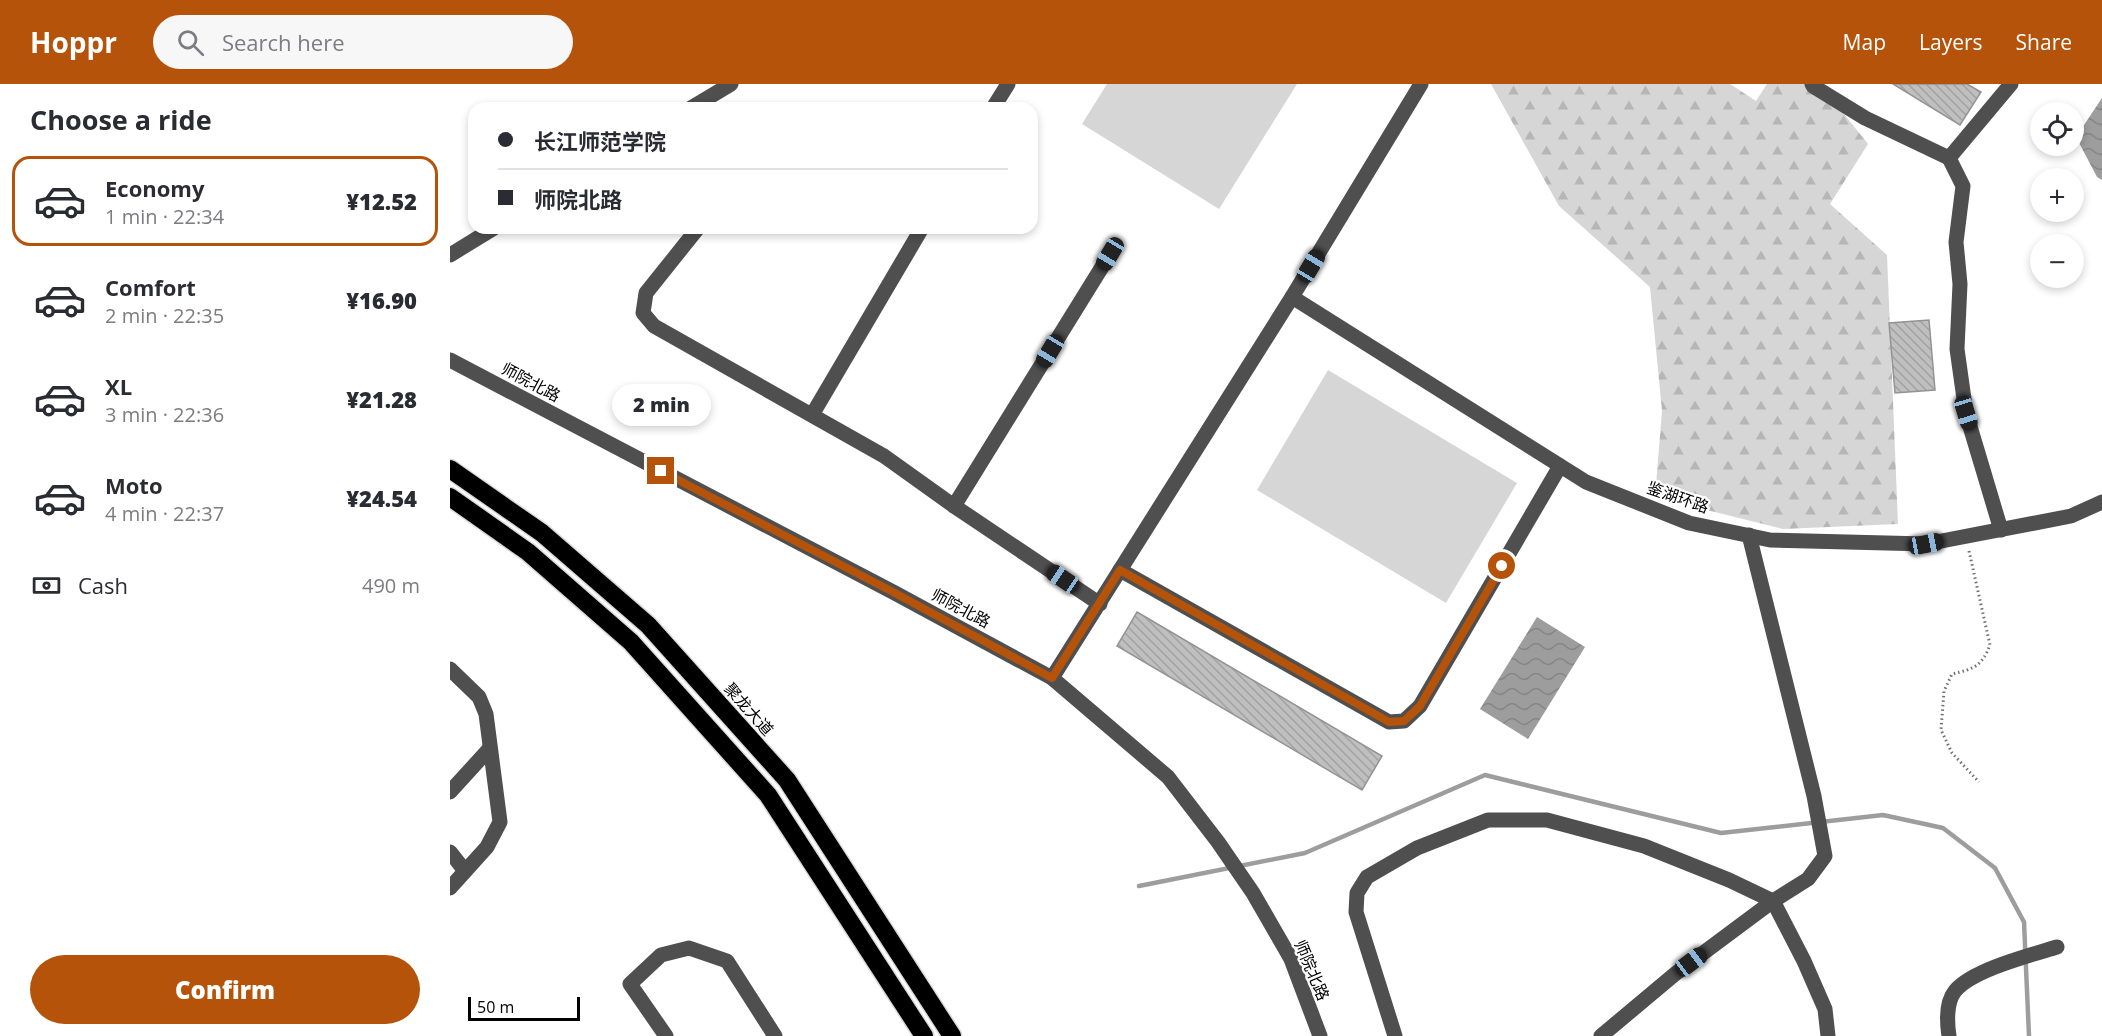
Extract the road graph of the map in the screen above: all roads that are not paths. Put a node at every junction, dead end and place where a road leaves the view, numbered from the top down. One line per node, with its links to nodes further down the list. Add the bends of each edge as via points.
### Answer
1 (731, 84): 6 (street)
2 (1008, 84): 7 (street)
3 (1421, 84): 14 (street)
4 (1812, 84): 8 (street, via 1865,117)
5 (2011, 84): 8 (street)
6 (702, 102)
7 (997, 102)
8 (1949, 158): 22 (street, via 1963,186 1956,242 1960,284 1957,349 1964,402)
9 (484, 234): 13 (street)
10 (693, 234): 16 (street, via 646,293 644,313 654,326)
11 (918, 234): 16 (street)
12 (1110, 254): 21 (street)
13 (450, 255)
14 (1292, 297): 17 (street, 鉴湖环路); 24 (street)
15 (450, 360): 27 (street, 师院北路)
16 (812, 415): 21 (street, via 884,456)
17 (1560, 466): 23 (street, 鉴湖环路, via 1586,482 1689,523); 24 (street, via 1420,706 1404,721 1389,722)
18 (450, 469): 38 (highway, 聚龙大道, via 542,533 648,625 787,780)
19 (450, 497): 37 (highway, via 528,552 631,642 768,795)
20 (2102, 502): 22 (street, 鉴湖环路, via 2071,516)
21 (954, 506): 25 (street)
22 (2001, 530): 23 (street, 鉴湖环路, via 1926,544 1770,540)
23 (1749, 535): 33 (street, via 1814,796 1825,856 1808,879)
24 (1120, 570): 25 (street)
25 (1100, 604): 27 (street)
26 (450, 669): 28 (street, via 479,697 486,714)
27 (1052, 678): 39 (street, 师院北路, via 1168,777 1218,842 1291,959)
28 (490, 748): 29 (street); 31 (street, via 500,822 487,847)
29 (450, 792)
30 (450, 852): 31 (street)
31 (465, 871): 32 (street)
32 (450, 888)
33 (1773, 901): 40 (street, via 1644,846 1547,820 1488,820 1417,848 1367,877 1357,893 1356,912); 41 (street, via 1675,974); 42 (street, via 1825,1009)
34 (2057, 947): 43 (street, via 1998,965 1954,991 1947,1023)
35 (666, 1036): 36 (street, via 630,984 662,955 689,948 727,961)
36 (775, 1036)
37 (924, 1036)
38 (952, 1036)
39 (1320, 1036)
40 (1395, 1036)
41 (1601, 1036)
42 (1827, 1036)
43 (1949, 1036)

